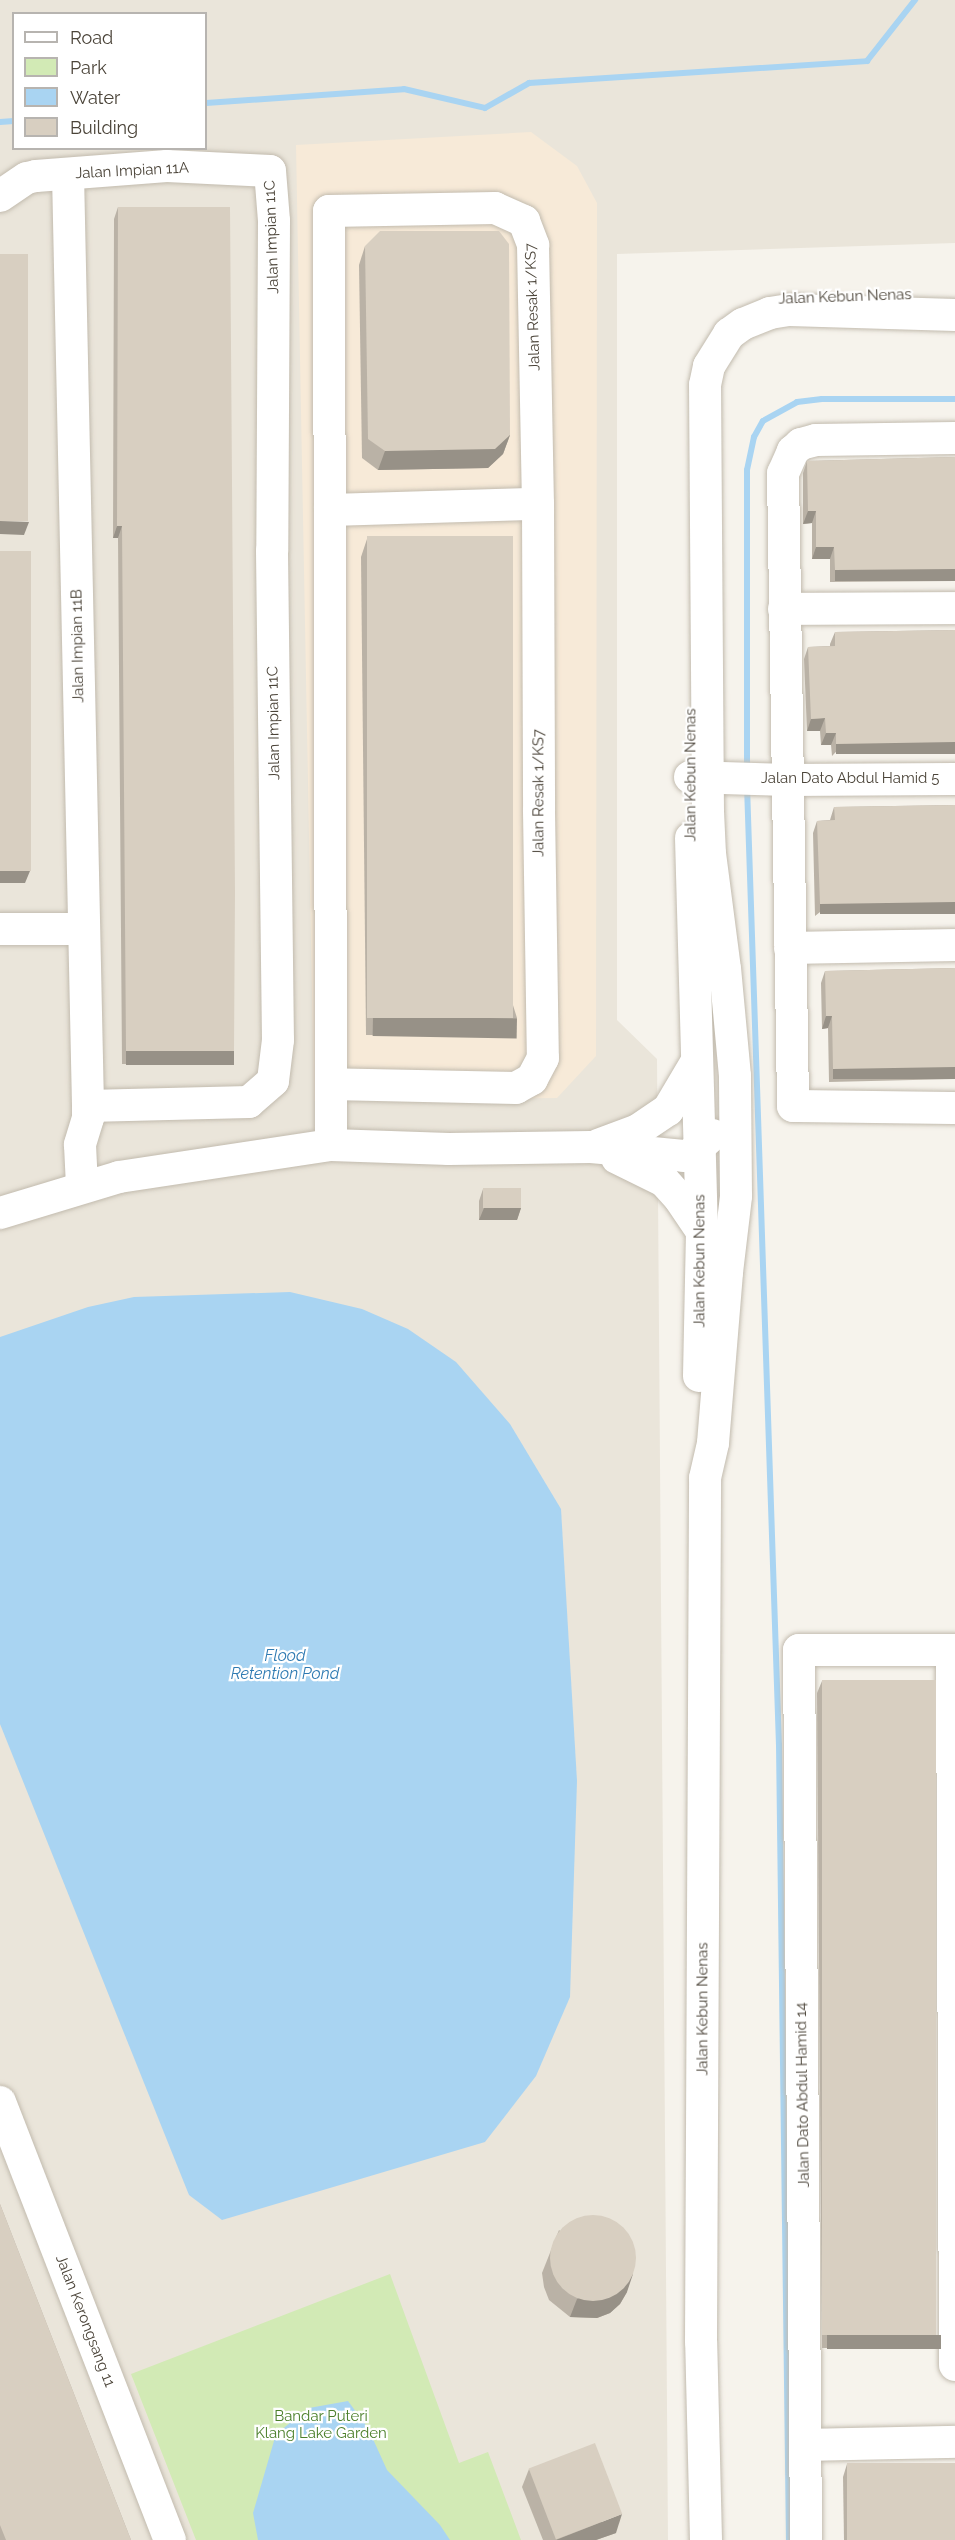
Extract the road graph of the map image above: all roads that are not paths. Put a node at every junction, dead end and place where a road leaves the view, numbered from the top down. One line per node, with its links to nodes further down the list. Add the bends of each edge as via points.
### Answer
1 (270, 171): 2 (street, Jalan Impian 11A, via 167,166); 25 (street, Jalan Impian 11C, via 274,221 272,551 278,1040 273,1081 249,1102)
2 (68, 174): 3 (street, Jalan Impian 11A, via 27,178); 18 (street, Jalan Impian 11B)
3 (0, 196)
4 (955, 294): 12 (street, Jalan Kebun Nenas, via 758,300 736,307 707,332 697,351 693,375)
5 (955, 315): 11 (street, Jalan Kebun Nenas, via 789,310 743,324 729,334 718,350 705,385)
6 (955, 438): 10 (street, via 816,440 793,451 783,473)
7 (538, 504): 8 (street); 8 (street, Jalan Resak 1/KS7, via 533,245 524,221 495,208 329,211); 23 (street, Jalan Resak 1/KS7, via 543,1058 532,1079 516,1088)
8 (330, 510): 23 (street, Jalan Resak 1/KS7)
9 (955, 608): 10 (street)
10 (784, 609): 15 (street)
11 (708, 742): 12 (street, Jalan Kebun Nenas); 14 (street, Jalan Dato Abdul Hamid 5, via 727,771)
12 (699, 778): 14 (street); 16 (street, Jalan Kebun Nenas); 22 (street, Jalan Kebun Nenas)
13 (955, 779): 15 (street, Jalan Dato Abdul Hamid 5)
14 (749, 780): 15 (street, Jalan Dato Abdul Hamid 5); 16 (street, Jalan Dato Abdul Hamid 5, via 726,789)
15 (788, 780): 20 (street)
16 (708, 812): 21 (street, Jalan Kebun Nenas)
17 (0, 930): 18 (street)
18 (84, 930): 25 (street, Jalan Impian 11B)
19 (955, 945): 20 (street)
20 (790, 948): 24 (street, via 793,1106)
21 (732, 1043): 28 (street, via 719,1123); 32 (street, Jalan Kebun Nenas, via 736,1196)
22 (697, 1061): 27 (street, via 668,1110 654,1122); 28 (street, Jalan Kebun Nenas)
23 (331, 1084): 26 (street, Jalan Resak 1/KS7)
24 (955, 1108)
25 (88, 1112): 29 (street, Jalan Impian 11B, via 98,1145)
26 (331, 1145): 27 (street, via 449,1149); 29 (street, via 206,1162)
27 (591, 1147): 28 (street, via 684,1156); 31 (street, via 664,1181)
28 (700, 1147): 31 (street, Jalan Kebun Nenas); 32 (street, via 712,1163 721,1189)
29 (90, 1184): 30 (street)
30 (0, 1213)
31 (702, 1232): 33 (street, Jalan Kebun Nenas, via 698,1440)
32 (727, 1272): 33 (street, Jalan Kebun Nenas, via 713,1443)
33 (705, 1478): 42 (street, Jalan Kebun Nenas, via 701,2342)
34 (954, 1650): 35 (street); 40 (street, Jalan Dato Abdul Hamid 14, via 799,1650)
35 (954, 1821): 36 (street)
36 (954, 1975): 38 (street)
37 (0, 2102): 41 (street, Jalan Kerongsang 11)
38 (955, 2365)
39 (955, 2442): 40 (street)
40 (807, 2445): 43 (street, Jalan Dato Abdul Hamid 14)
41 (170, 2540)
42 (706, 2540)
43 (806, 2540)

